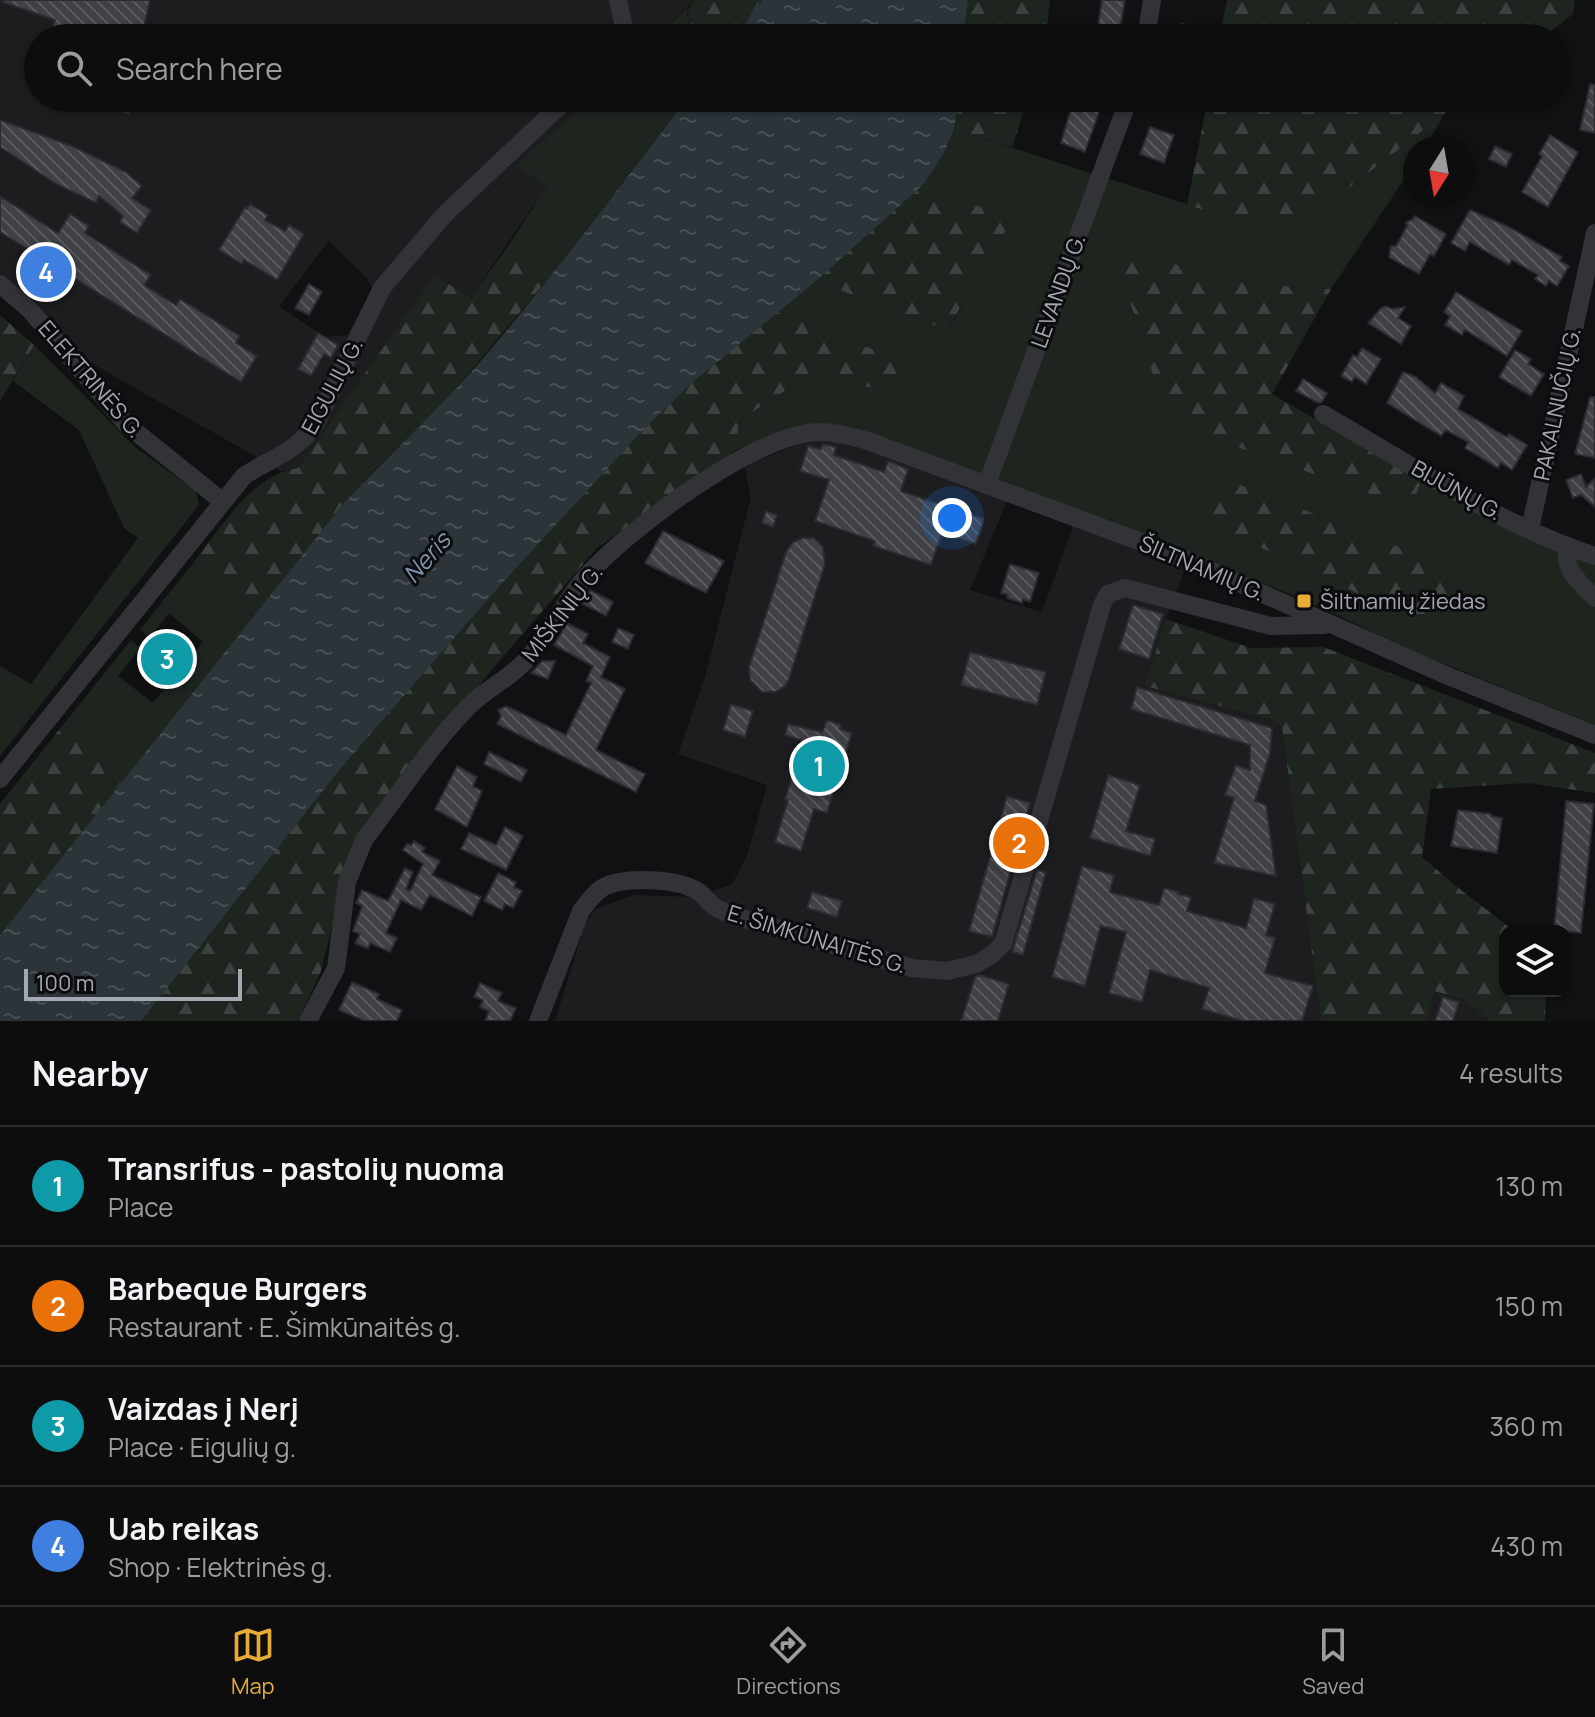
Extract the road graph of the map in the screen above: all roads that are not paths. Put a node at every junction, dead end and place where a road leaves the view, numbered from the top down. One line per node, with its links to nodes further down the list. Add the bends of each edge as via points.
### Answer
1 (618, 0): 3 (street)
2 (1152, 0): 4 (street)
3 (623, 24)
4 (1148, 24)
5 (553, 112): 12 (street, EIGULIŲ G., via 445,214 382,288 305,439 244,476)
6 (1124, 112): 11 (street, LEVANDŲ G.)
7 (1595, 233): 13 (street, PAKALNUČIŲ G.)
8 (0, 284): 12 (street, ELEKTRINĖS G., via 30,310 126,424)
9 (1323, 414): 13 (street, BIJŪNŲ G.)
10 (848, 436): 11 (street, ŠILTNAMIŲ G.); 20 (street, MIŠKINIŲ G., via 819,432 787,439 727,466 613,550 585,578 531,655 465,709 364,840 347,882 336,968)
11 (987, 484): 17 (street, ŠILTNAMIŲ G., via 1171,553)
12 (222, 501): 19 (street, EIGULIŲ G.)
13 (1530, 529): 14 (street, BIJŪNŲ G.)
14 (1568, 548): 15 (street, BIJŪNŲ G.); 16 (street, via 1571,573)
15 (1595, 556)
16 (1595, 598)
17 (1331, 625): 18 (street, ŠILTNAMIŲ G.); 21 (street, E. ŠIMKŪNAITĖS G., via 1282,628 1125,588 1108,594 1003,944 976,964 947,971 912,968 734,916 714,907 698,891 676,884 630,881 602,889 581,911)
18 (1595, 735)
19 (0, 779)
20 (308, 1021)
21 (538, 1021)

